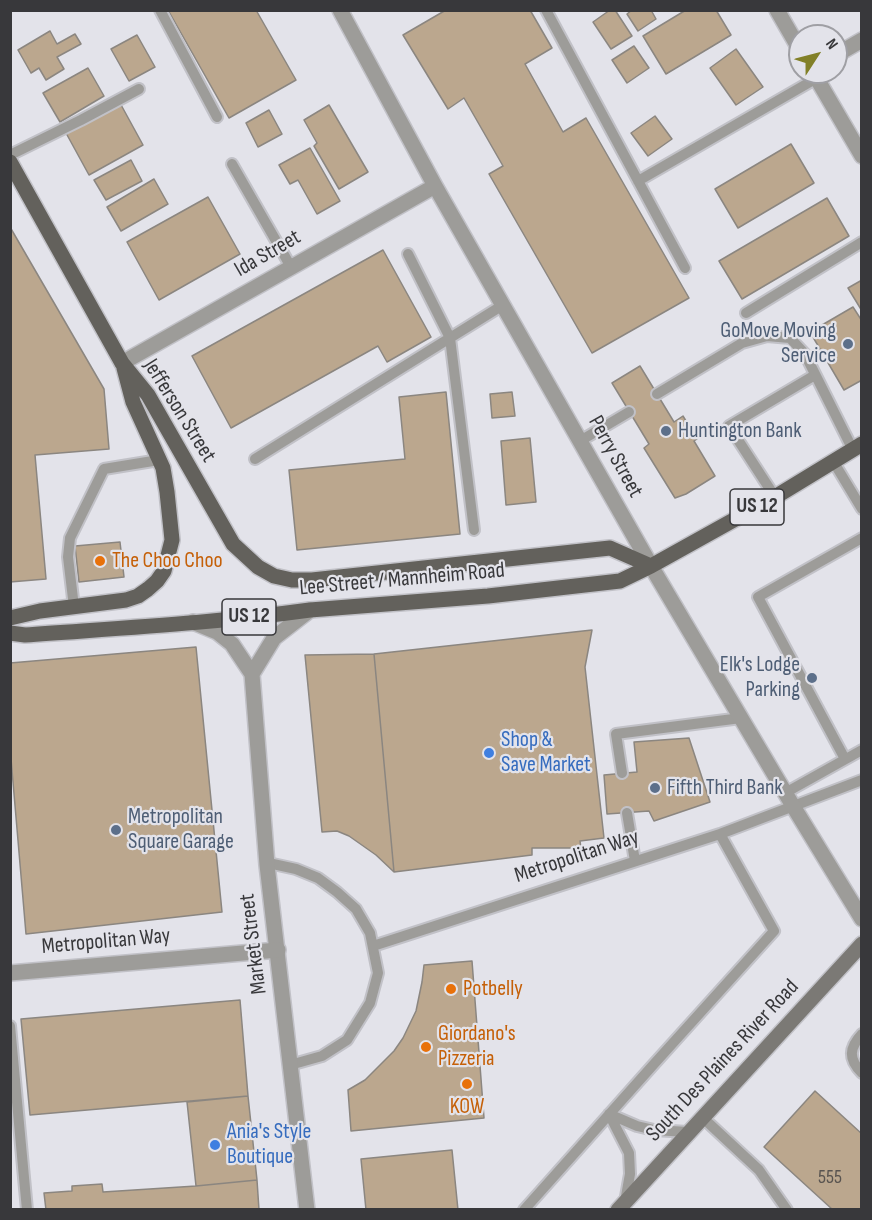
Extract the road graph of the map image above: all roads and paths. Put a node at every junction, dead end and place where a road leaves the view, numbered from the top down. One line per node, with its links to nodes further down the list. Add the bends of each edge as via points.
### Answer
1 (160, 10): 11 (lane)
2 (546, 10): 16 (lane)
3 (777, 10): 5 (street)
4 (342, 11): 17 (street, Perry Street)
5 (788, 29)
6 (861, 40): 7 (street)
7 (848, 48)
8 (800, 84): 16 (lane)
9 (820, 84): 13 (street)
10 (139, 89): 12 (lane)
11 (217, 117)
12 (10, 155)
13 (861, 156)
14 (10, 162): 25 (main road, Jefferson Street / US 12)
15 (232, 164): 20 (lane)
16 (638, 181): 21 (lane)
17 (435, 186): 20 (street, Ida Street); 22 (street, Perry Street)
18 (861, 242): 23 (lane)
19 (408, 254): 24 (lane)
20 (291, 267): 25 (street, Ida Street)
21 (685, 267)
22 (503, 305): 24 (lane); 29 (street, Perry Street)
23 (746, 313)
24 (450, 338): 31 (lane); 36 (lane)
25 (122, 363): 32 (main road, via 133,402); 39 (main road, Jefferson Street / US 12, via 148,395 233,544 258,567 292,580)
26 (815, 375): 27 (lane, via 805,354 790,338 767,336 742,343); 30 (lane); 34 (lane, via 729,426)
27 (657, 394)
28 (629, 412): 29 (lane)
29 (580, 441): 38 (street, Perry Street)
30 (857, 447): 33 (main road, Lee Street / Mannheim Road / US 12)
31 (255, 459)
32 (159, 460): 40 (lane, via 104,469 70,538 68,557); 40 (main road, via 172,540 164,571 138,596)
33 (833, 461): 34 (main road, Lee Street / Mannheim Road / US 12); 35 (lane)
34 (775, 497): 38 (main road, Lee Street / Mannheim Road / US 12)
35 (861, 509)
36 (474, 530)
37 (861, 538): 48 (lane, via 758,597)
38 (651, 566): 39 (main road, Lee Street / Mannheim Road / US 12, via 610,548); 41 (main road, Lee Street / Mannheim Road / US 12, via 620,581); 46 (street, Perry Street)
39 (381, 572)
40 (74, 607): 42 (main road)
41 (310, 610): 43 (main road, Lee Street / Mannheim Road / US 12); 45 (street, via 274,638)
42 (10, 618)
43 (194, 622): 44 (main road, Lee Street / Mannheim Road / US 12); 45 (street, Market Street, via 232,644)
44 (10, 633)
45 (252, 674): 55 (street, Market Street)
46 (741, 718): 49 (lane, via 616,734); 51 (street, Perry Street)
47 (861, 750): 48 (lane)
48 (845, 759): 51 (lane)
49 (622, 773)
50 (861, 780): 51 (lane)
51 (789, 800): 53 (lane, Metropolitan Way); 56 (street, Perry Street)
52 (627, 813): 54 (lane)
53 (720, 834): 54 (lane, Metropolitan Way); 65 (lane, via 774,931)
54 (635, 861): 58 (lane, Metropolitan Way)
55 (267, 865): 58 (lane, via 296,869 337,892 356,909); 59 (street, Market Street)
56 (861, 919)
57 (861, 944): 66 (main road, South Des Plaines River Road)
58 (373, 946): 63 (lane, via 378,973 370,1003 347,1041 322,1056)
59 (278, 950): 60 (street, Metropolitan Way); 63 (street, Market Street)
60 (10, 973)
61 (10, 1026): 69 (lane)
62 (861, 1034): 64 (lane, via 854,1042 851,1057)
63 (290, 1065): 70 (street, Market Street)
64 (861, 1073)
65 (609, 1113): 67 (lane, via 637,1126); 68 (lane, via 629,1154 630,1174); 71 (lane)
66 (702, 1117): 67 (main road, South Des Plaines River Road); 72 (lane, via 759,1170)
67 (688, 1132): 68 (main road, South Des Plaines River Road)
68 (622, 1206)
69 (27, 1209)
70 (307, 1209)
71 (524, 1209)
72 (787, 1209)

